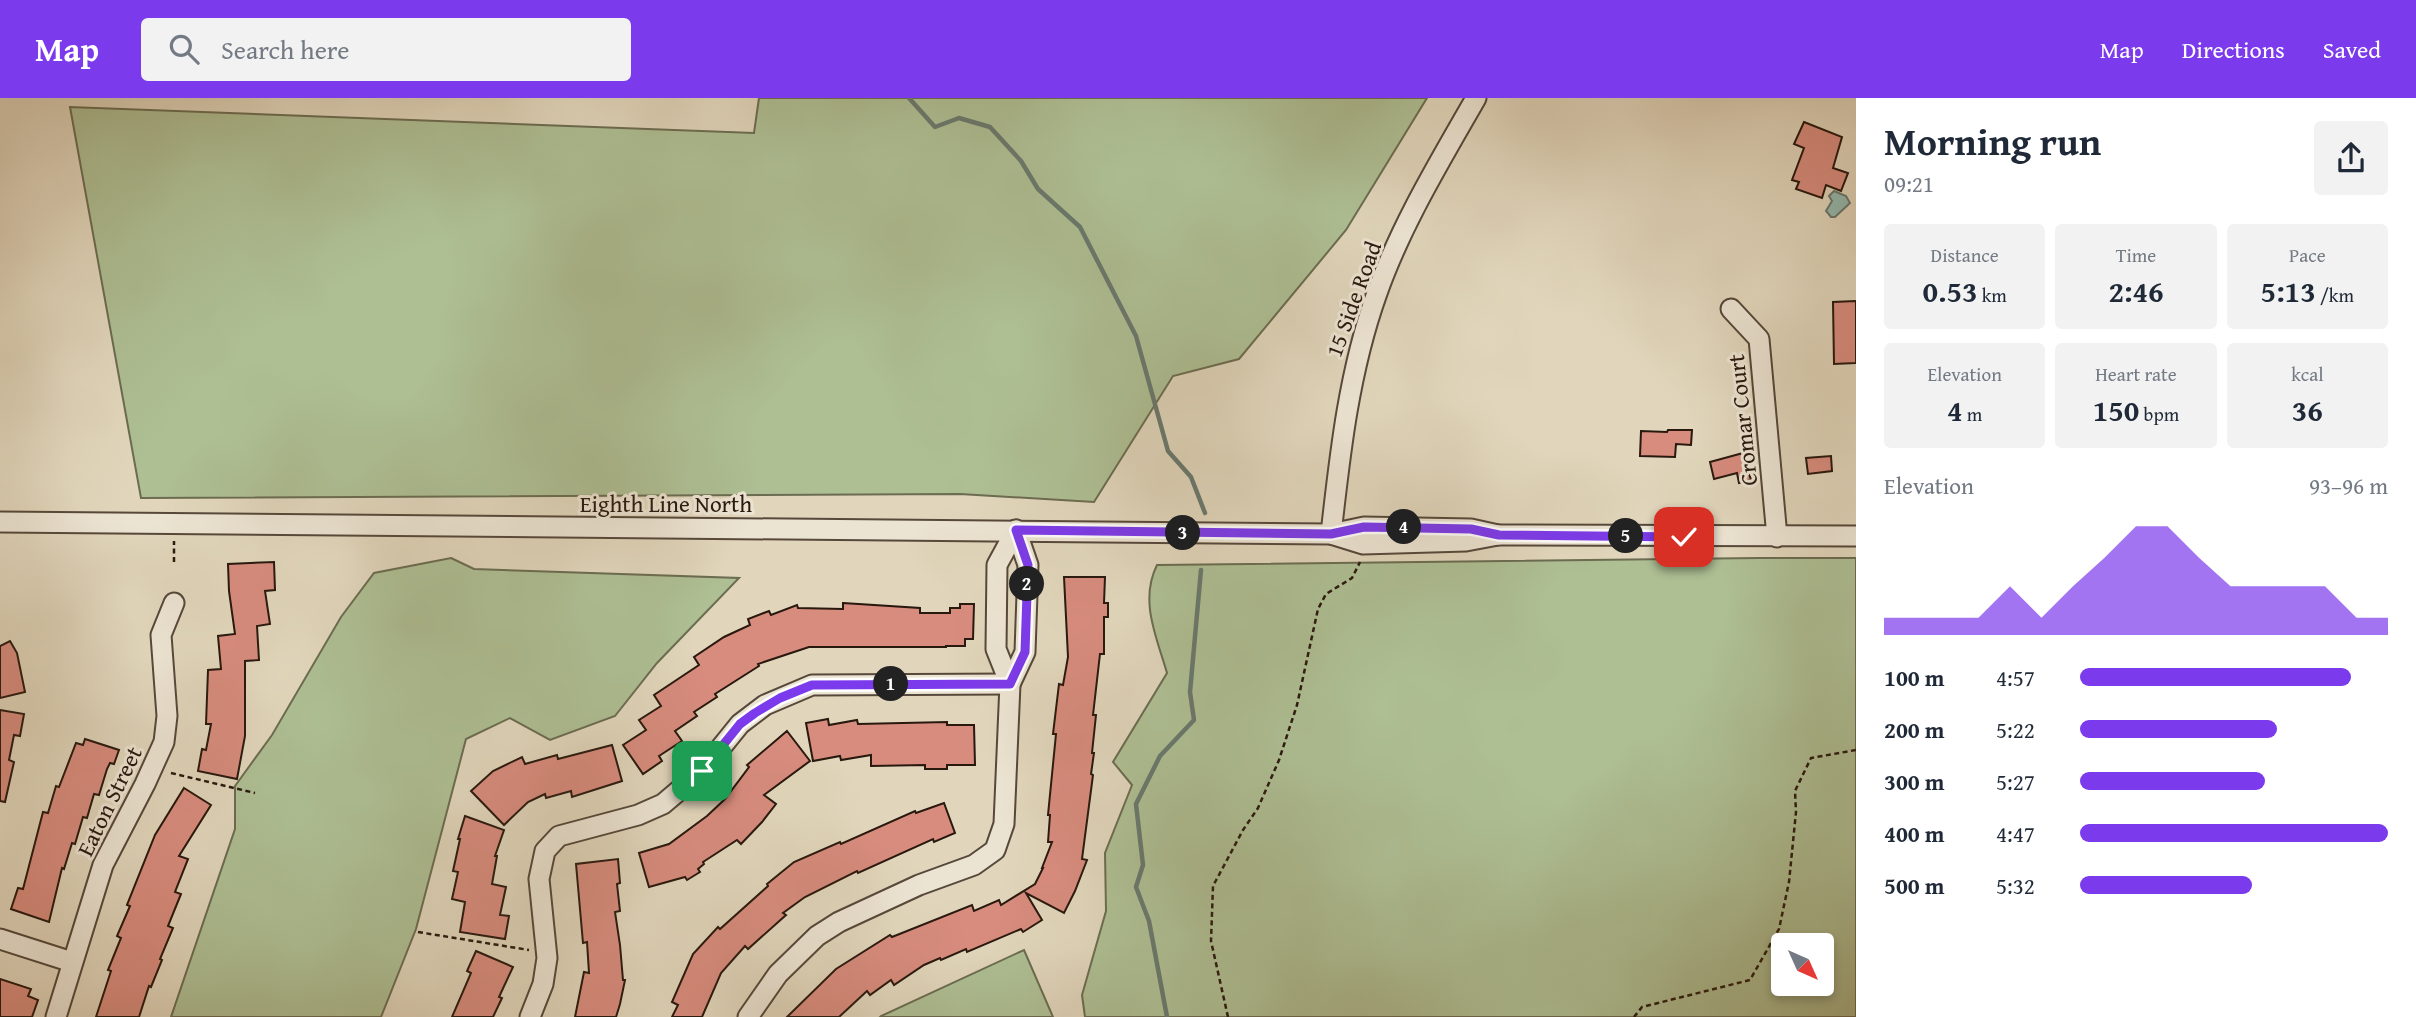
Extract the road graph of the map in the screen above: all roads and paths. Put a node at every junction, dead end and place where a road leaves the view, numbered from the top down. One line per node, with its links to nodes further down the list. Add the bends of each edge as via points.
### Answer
1 (1476, 98): 5 (street, 15 Side Road, via 1419,198 1377,292 1352,375)
2 (1731, 309): 7 (street, Cromar Court, via 1759,339)
3 (0, 522): 4 (street, Eighth Line North)
4 (1016, 530): 5 (street, Eighth Line North); 12 (street, via 1028,565 1025,652); 12 (street, via 997,565 996,649)
5 (1331, 534): 7 (street, Eighth Line North, via 1364,527 1471,529 1499,535)
6 (1856, 536): 7 (street, Eighth Line North)
7 (1777, 537)
8 (174, 538): 10 (path)
9 (1361, 560): 23 (path, via 1352,578 1326,594 1318,609 1297,705 1279,760 1258,808 1213,886 1211,941)
10 (174, 562)
11 (174, 603): 19 (street, Eaton Street, via 161,635 167,716 164,742 103,865)
12 (1010, 684): 18 (street, via 812,685 765,705 740,724 702,771 663,804 559,836 545,851 539,879); 22 (street, via 1004,824 995,850 974,865 919,885 817,936 778,974)
13 (1856, 750): 24 (path, via 1811,758 1795,791 1790,871 1779,929 1750,980 1642,1007)
14 (171, 774): 15 (path)
15 (255, 793)
16 (418, 932): 18 (path)
17 (0, 939): 19 (street)
18 (546, 952): 21 (street, via 542,984)
19 (72, 962): 20 (street, Eaton Street)
20 (55, 1017)
21 (530, 1017)
22 (748, 1017)
23 (1228, 1017)
24 (1634, 1017)

